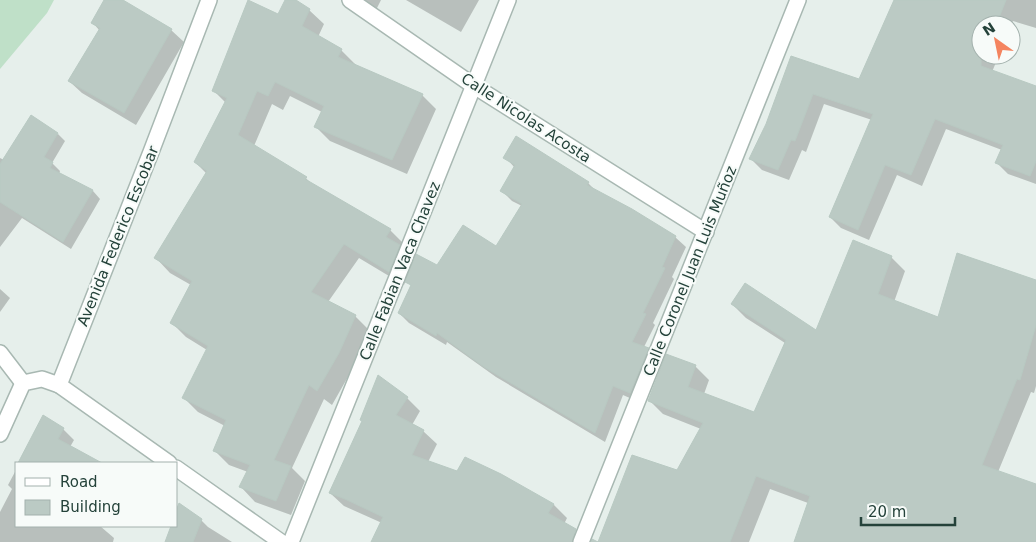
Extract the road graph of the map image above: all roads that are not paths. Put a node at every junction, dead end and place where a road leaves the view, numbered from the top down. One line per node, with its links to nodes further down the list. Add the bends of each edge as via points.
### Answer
1 (209, 0): 9 (street, Avenida Federico Escobar)
2 (350, 0): 5 (street, Calle Nicolas Acosta)
3 (508, 0): 5 (street, Calle Fabian Vaca Chavez)
4 (798, 0): 6 (street, Calle Coronel Juan Luis Muñoz)
5 (474, 86): 6 (street, Calle Nicolas Acosta); 14 (street, Calle Fabian Vaca Chavez)
6 (706, 232): 15 (street, Calle Coronel Juan Luis Muñoz)
7 (0, 353): 8 (street)
8 (23, 383): 9 (street, via 42,380); 10 (street)
9 (59, 385): 11 (street)
10 (0, 434)
11 (168, 462)
12 (178, 469): 13 (street)
13 (281, 542)
14 (291, 542)
15 (581, 542)

